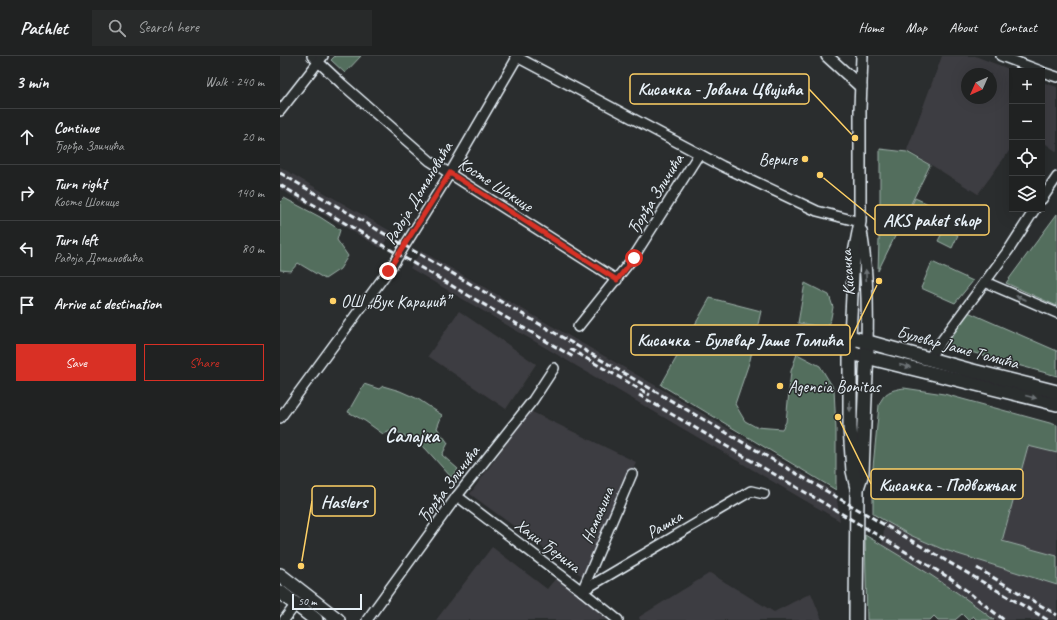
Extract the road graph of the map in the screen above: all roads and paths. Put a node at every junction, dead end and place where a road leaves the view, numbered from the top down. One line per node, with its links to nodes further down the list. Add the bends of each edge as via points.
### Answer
1 (826, 56): 9 (street)
2 (862, 56): 9 (street, Кисачка)
3 (1001, 56): 6 (street)
4 (517, 57): 11 (street); 12 (street, Радоја Домановића)
5 (318, 58): 10 (street); 12 (street, Косте Шокице, via 423,155)
6 (1033, 68)
7 (1045, 72): 8 (street)
8 (1057, 77)
9 (861, 87): 16 (street, Кисачка)
10 (280, 111)
11 (699, 154): 16 (street, via 817,211); 17 (street, Ђорђа Зличића, via 634,258)
12 (450, 173): 17 (street, Косте Шокице); 29 (street, Радоја Домановића, via 394,263)
13 (1057, 176): 14 (street)
14 (1045, 194)
15 (1034, 212): 18 (street)
16 (860, 222): 21 (street, Кисачка, via 854,253); 22 (street, Кисачка, one-way to 16, via 865,252)
17 (617, 280): 20 (street, Ђорђа Зличића)
18 (985, 282): 19 (street, one-way to 18); 25 (street)
19 (1057, 313)
20 (578, 327)
21 (850, 337): 22 (main road, Булевар Јаше Томића); 23 (main road, Кисачка)
22 (867, 342): 24 (main road, Кисачка); 25 (main road, Булевар Јаше Томића)
23 (850, 353): 24 (main road, Булевар Јаше Томића); 31 (main road, Кисачка, one-way to 31, via 850,427 852,464)
24 (867, 357): 28 (main road, Булевар Јаше Томића, one-way to 28); 31 (main road, Кисачка, via 862,473)
25 (929, 358): 27 (main road, Булевар Јаше Томића)
26 (554, 368): 33 (street, Ђорђа Зличића, via 533,400)
27 (1057, 392)
28 (1057, 404)
29 (280, 418)
30 (632, 474): 35 (street, Немањина)
31 (857, 488): 43 (main road, Кисачка)
32 (764, 494): 35 (street, Рашка, via 751,492)
33 (457, 496): 35 (street, Хаџи Ђерина); 41 (street, Ђорђа Зличића)
34 (280, 576): 40 (main road)
35 (582, 591): 42 (street, Хаџи Ђерина)
36 (280, 592): 37 (main road)
37 (296, 604): 38 (street); 39 (main road)
38 (284, 620)
39 (316, 620)
40 (338, 620)
41 (367, 620)
42 (618, 620)
43 (856, 620)

